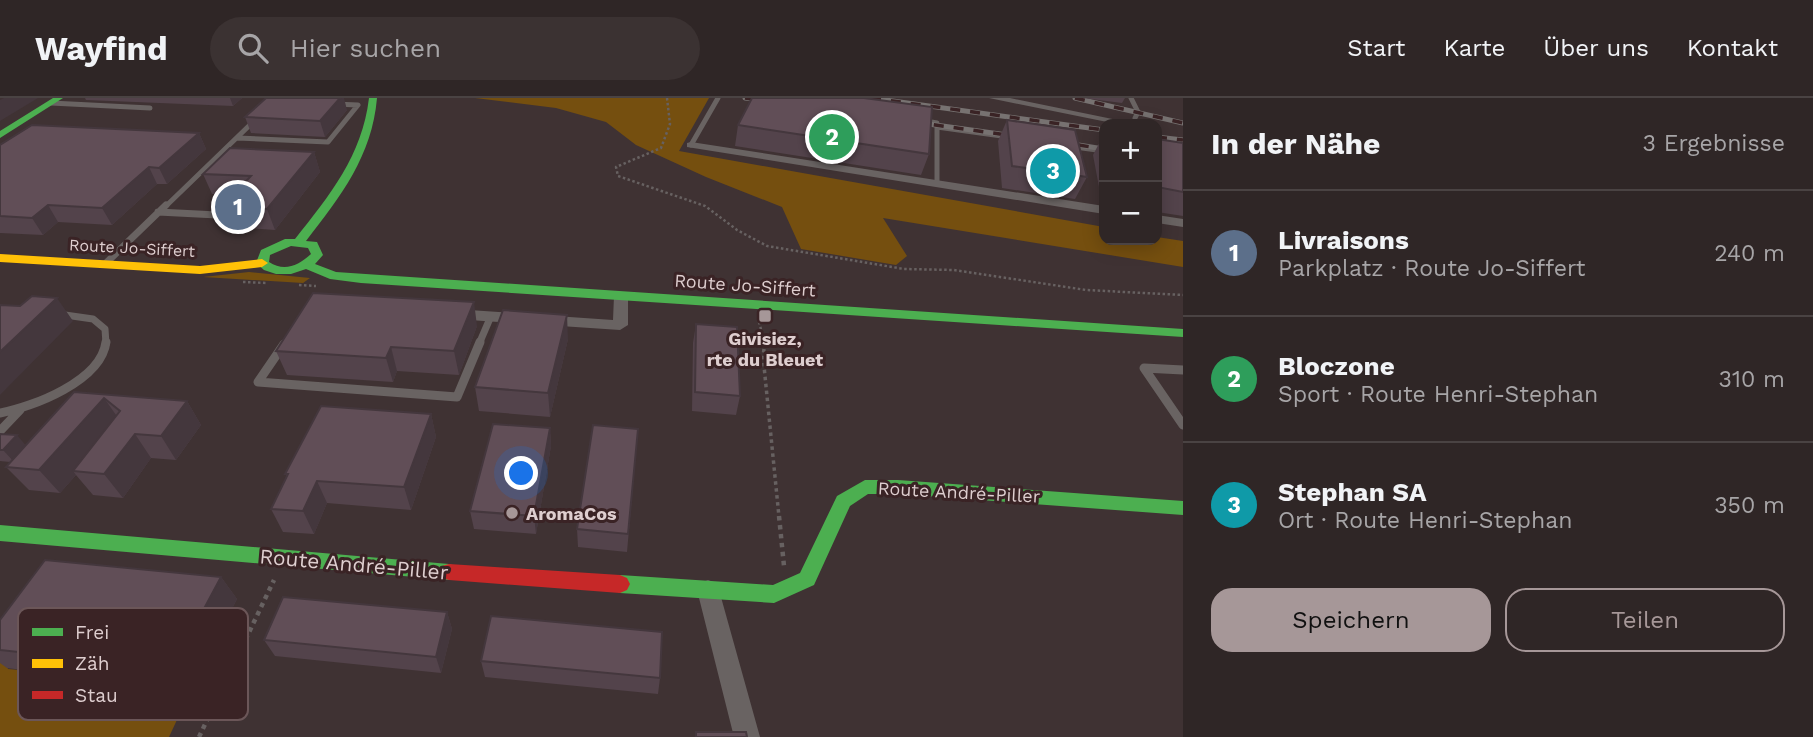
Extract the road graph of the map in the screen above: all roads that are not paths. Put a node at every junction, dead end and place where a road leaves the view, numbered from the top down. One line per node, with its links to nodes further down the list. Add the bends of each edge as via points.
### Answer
1 (373, 98): 25 (main road, via 366,145)
2 (718, 98): 16 (lane)
3 (994, 98): 10 (street)
4 (1131, 98): 11 (lane, via 1138,112)
5 (55, 101): 7 (lane); 13 (main road)
6 (321, 103): 14 (lane, via 358,105 328,142)
7 (150, 108)
8 (264, 110): 14 (lane)
9 (910, 118): 12 (lane, via 937,123)
10 (1125, 119)
11 (1132, 119)
12 (937, 127): 15 (lane); 19 (lane)
13 (0, 135)
14 (237, 138): 21 (lane)
15 (1014, 138)
16 (691, 145): 19 (street)
17 (1066, 145): 18 (lane)
18 (1099, 150)
19 (937, 184): 20 (street)
20 (1099, 209)
21 (158, 212): 22 (lane); 28 (lane)
22 (238, 216)
23 (1162, 220): 24 (street)
24 (1183, 223)
25 (299, 242): 27 (main road, via 271,248); 29 (main road, via 317,250)
26 (0, 258): 28 (main road, Route Jo-Siffert)
27 (262, 263): 28 (main road, Route Jo-Siffert, via 224,270); 29 (main road, via 279,271)
28 (105, 264)
29 (307, 265): 30 (main road, Route Jo-Siffert, via 334,276 361,279)
30 (621, 296): 33 (street, via 620,325); 34 (main road, Route Jo-Siffert)
31 (435, 313): 33 (street)
32 (52, 314): 37 (lane, via 93,318 104,329 106,347 78,380)
33 (491, 316): 35 (lane, via 457,397 258,382)
34 (1183, 333)
35 (288, 338)
36 (1183, 370): 39 (lane, via 1144,368)
37 (20, 410): 38 (lane); 40 (lane)
38 (0, 413)
39 (1183, 425)
40 (0, 431)
41 (1183, 508): 43 (main road, Route André-Piller, via 865,487 843,500 807,579 774,594)
42 (0, 533): 43 (main road, Route André-Piller, via 484,576)
43 (708, 590): 44 (street)
44 (747, 737)

